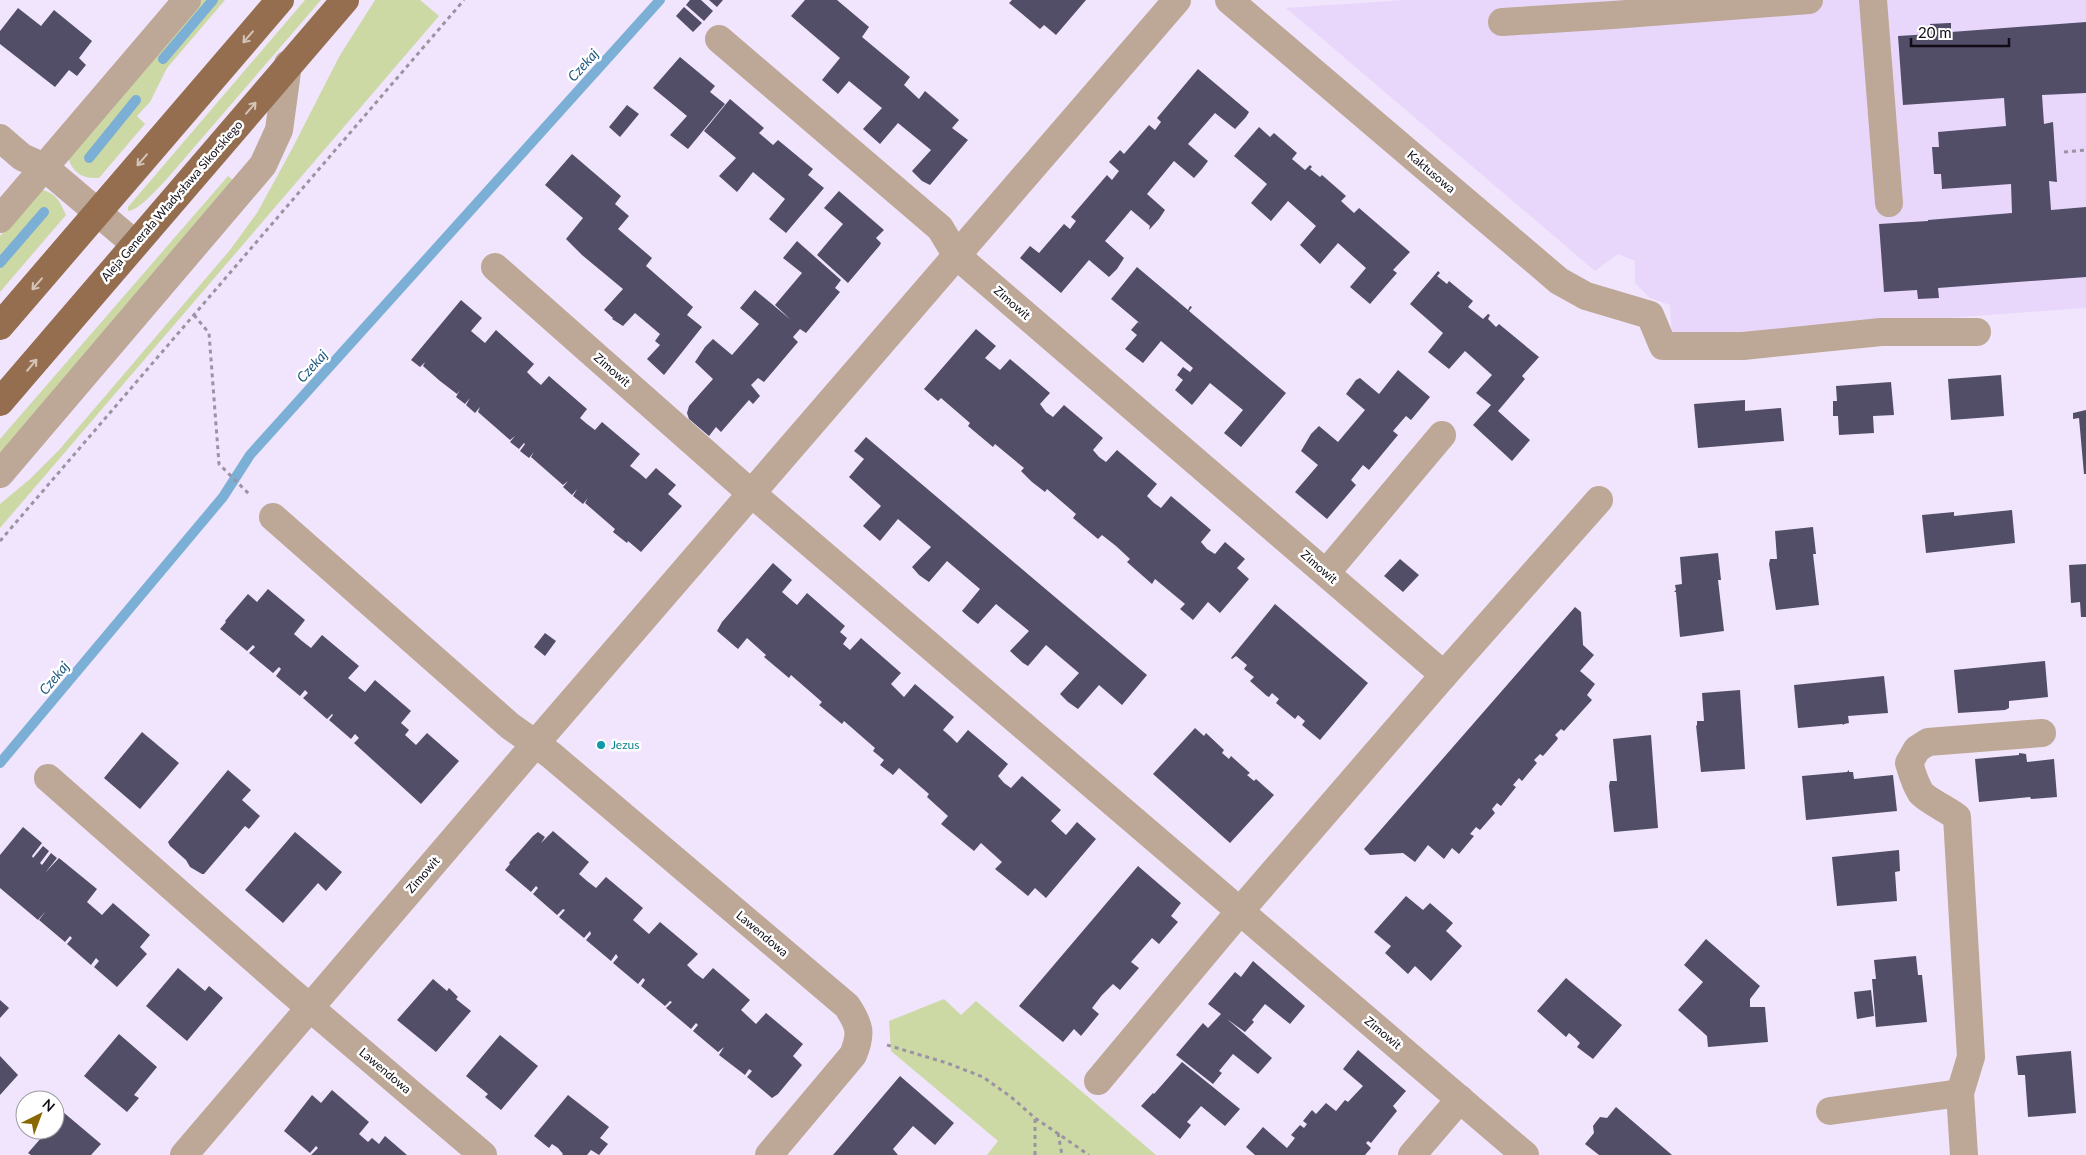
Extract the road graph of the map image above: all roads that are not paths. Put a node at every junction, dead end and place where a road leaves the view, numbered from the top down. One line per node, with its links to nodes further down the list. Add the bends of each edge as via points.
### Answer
1 (187, 0): 13 (street)
2 (280, 0): 15 (main road, one-way to 15)
3 (344, 0): 11 (main road, Aleja Generała Władysława Sikorskiego)
4 (1177, 0): 18 (street, Zimowit)
5 (1229, 0): 21 (street, Kaktusowa, via 1558,281 1586,296 1650,315 1663,346 1742,346 1881,332)
6 (1809, 0): 8 (street)
7 (1872, 0): 14 (street)
8 (1612, 8): 9 (street)
9 (1502, 22)
10 (718, 39): 18 (street, Zimowit, via 940,228)
11 (288, 64): 17 (main road, Aleja Generała Władysława Sikorskiego, one-way to 11); 24 (street, via 279,130 263,165)
12 (0, 138): 13 (street, via 22,156)
13 (44, 167): 15 (street); 16 (street)
14 (1889, 203)
15 (97, 213): 17 (street); 20 (main road, one-way to 20)
16 (0, 219)
17 (135, 244): 22 (main road, Aleja Generała Władysława Sikorskiego, one-way to 17)
18 (957, 256): 25 (street, Zimowit); 28 (street, Zimowit)
19 (495, 267): 25 (street, Zimowit)
20 (0, 326)
21 (1977, 332)
22 (0, 402)
23 (1442, 435): 28 (street)
24 (0, 474)
25 (751, 493): 31 (street, Zimowit); 33 (street, Zimowit)
26 (1599, 500): 29 (street)
27 (273, 517): 31 (street, via 510,726)
28 (1326, 573): 29 (street, Zimowit)
29 (1444, 675): 33 (street)
30 (2042, 733): 36 (street, via 1928,742 1917,749 1909,764 1922,794 1957,817 1970,1057)
31 (536, 743): 34 (street, Zimowit); 41 (street, Lawendowa, via 847,1006 858,1023 860,1039 853,1055)
32 (48, 778): 34 (street)
33 (1240, 911): 35 (street); 37 (street, Zimowit)
34 (310, 1007): 39 (street, Zimowit); 40 (street, Lawendowa)
35 (1098, 1081)
36 (1960, 1093): 38 (street); 44 (street)
37 (1460, 1099): 42 (street); 43 (street, Zimowit)
38 (1830, 1111)
39 (184, 1155)
40 (483, 1155)
41 (769, 1155)
42 (1412, 1155)
43 (1525, 1155)
44 (1964, 1155)

